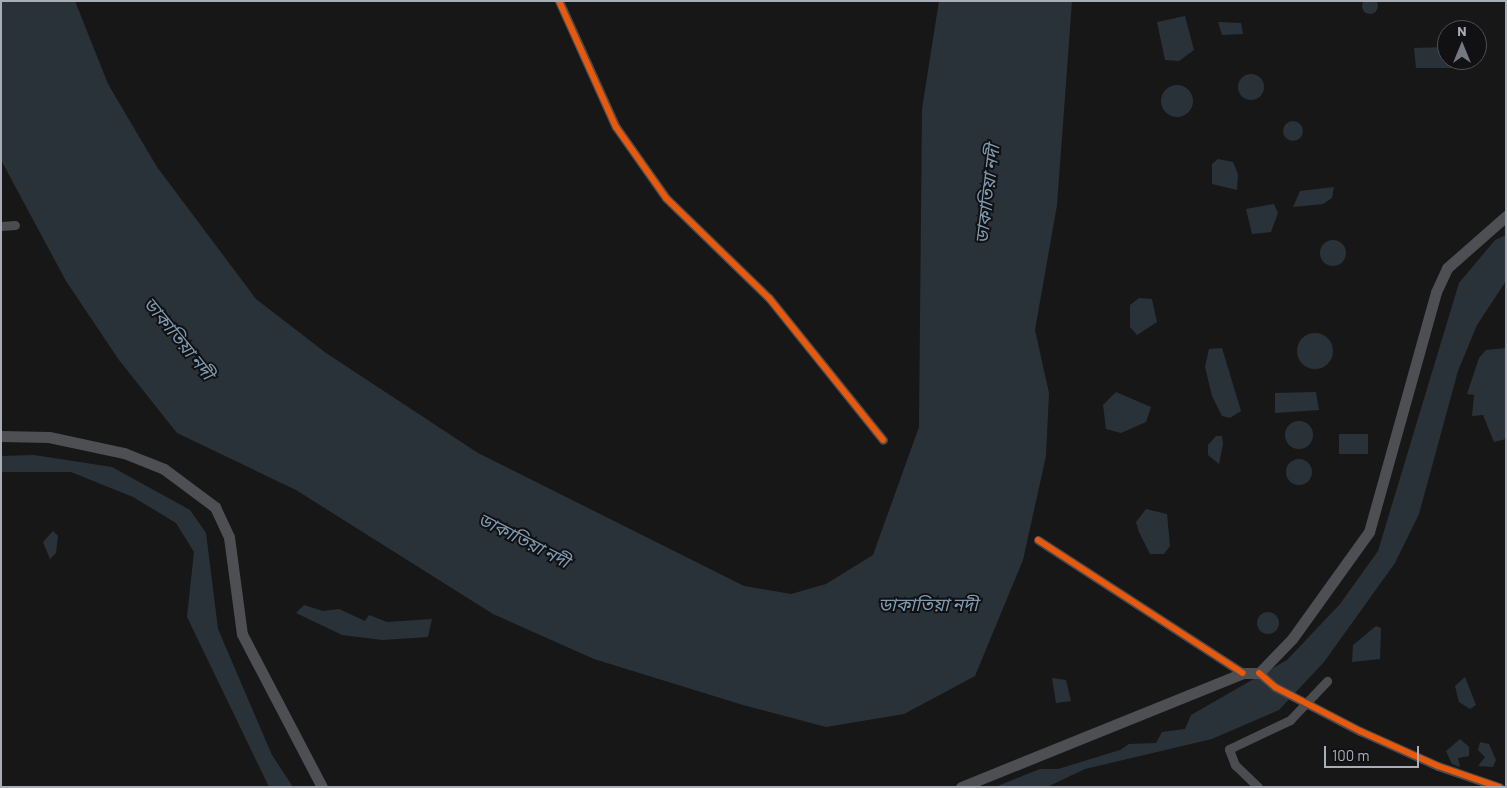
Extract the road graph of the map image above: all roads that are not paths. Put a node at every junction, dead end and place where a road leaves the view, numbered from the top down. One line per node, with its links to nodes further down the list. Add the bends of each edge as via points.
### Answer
1 (559, 1): 6 (street, via 616,127 666,198 769,298)
2 (1506, 216): 9 (main road, via 1456,257 1436,292 1369,532 1358,552 1292,640)
3 (15, 225): 4 (street)
4 (1, 226)
5 (1, 436): 12 (main road, via 49,437 124,453 164,469 215,506 229,538 242,634)
6 (884, 440)
7 (1038, 540): 8 (street)
8 (1243, 673): 9 (main road); 13 (main road)
9 (1259, 674): 11 (street)
10 (1327, 681): 11 (street)
11 (1306, 704): 14 (street, via 1290,720 1229,749 1235,765); 15 (street, via 1438,766)
12 (322, 787)
13 (961, 787)
14 (1258, 787)
15 (1500, 787)

